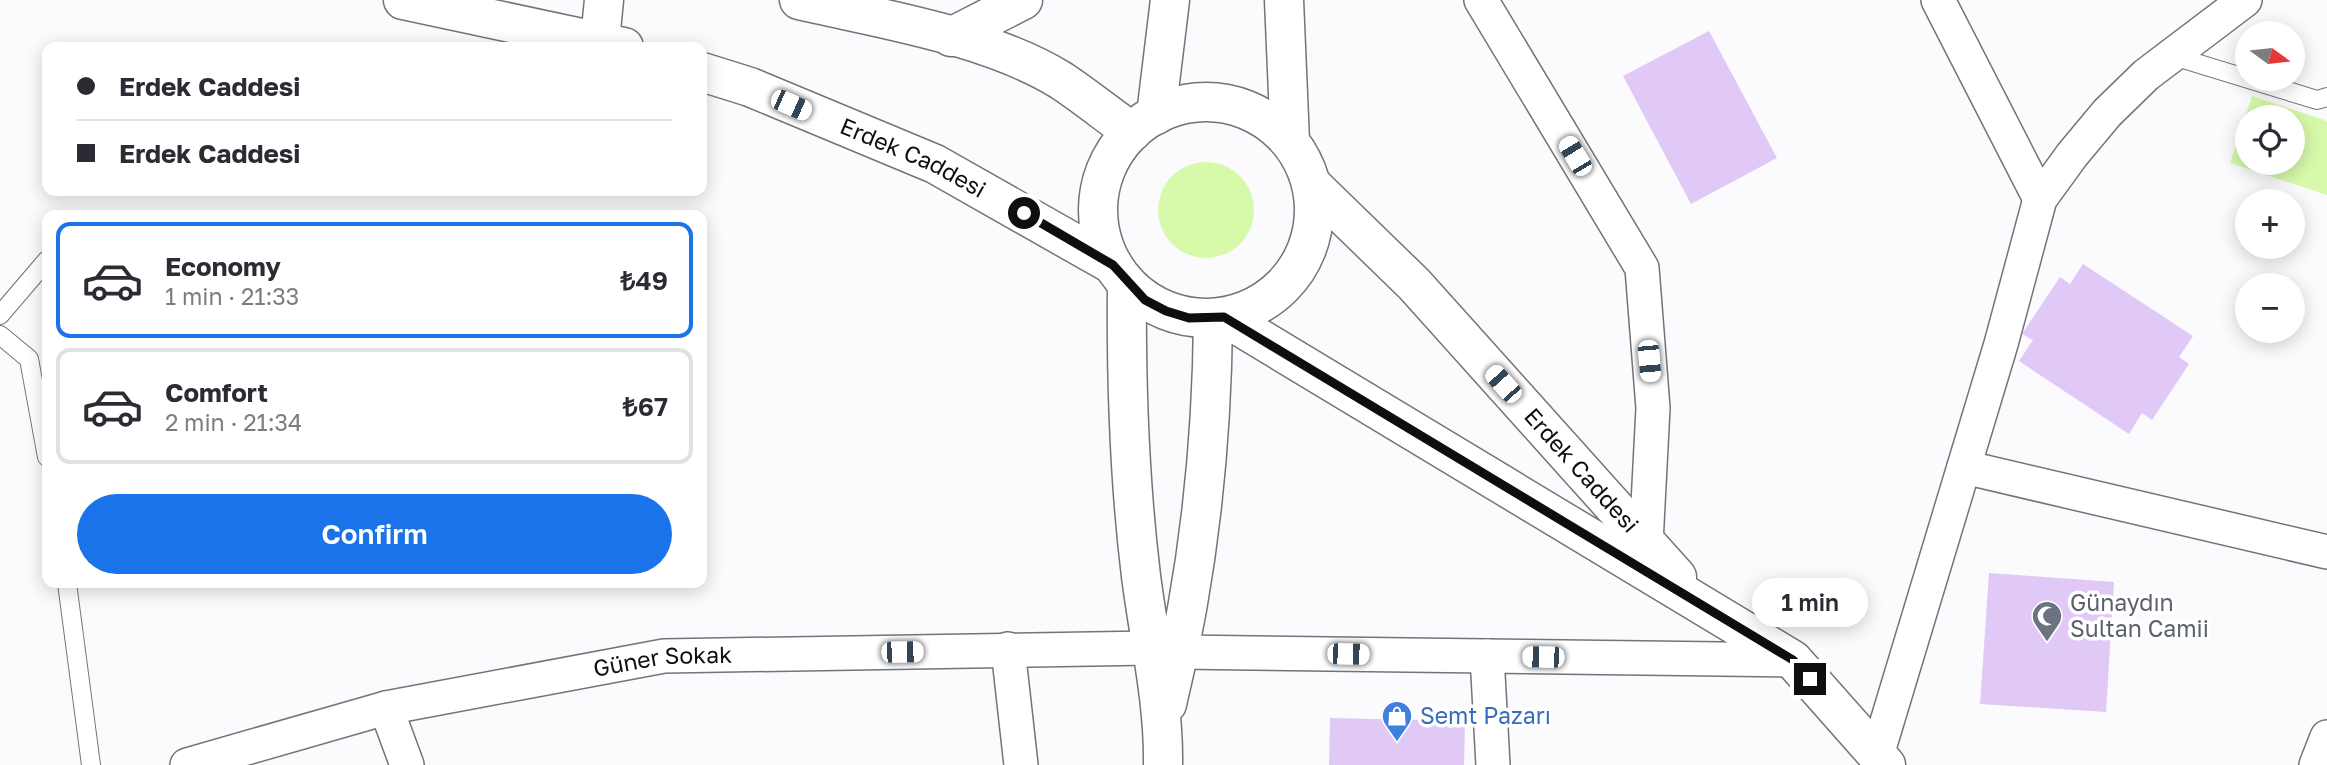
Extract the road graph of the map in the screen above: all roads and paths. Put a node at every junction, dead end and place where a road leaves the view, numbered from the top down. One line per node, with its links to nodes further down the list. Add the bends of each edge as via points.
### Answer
1 (403, 0): 11 (street)
2 (604, 0): 12 (street)
3 (799, 0): 10 (street)
4 (1024, 0): 10 (street)
5 (1170, 0): 16 (street)
6 (1284, 0): 17 (street)
7 (1481, 0): 27 (street, via 1642,268 1653,408)
8 (1938, 0): 19 (street)
9 (2245, 0): 13 (street)
10 (951, 37): 16 (street, via 1019,60)
11 (607, 42)
12 (612, 42)
13 (2170, 55): 15 (lane, via 2317,100); 19 (street, via 2107,113)
14 (707, 74): 21 (street, Erdek Caddesi, via 935,164)
15 (2327, 97)
16 (1144, 123): 17 (street, via 1179,105 1228,104 1273,125); 21 (street, via 1118,148 1101,185 1100,226)
17 (1290, 141): 18 (street)
18 (1311, 184): 23 (street, via 1315,207 1312,231 1293,275 1258,306); 27 (street, Erdek Caddesi, via 1414,284)
19 (2040, 199): 26 (street)
20 (42, 266): 22 (lane)
21 (1120, 274): 23 (street, via 1145,300 1166,311 1189,318); 32 (street, via 1135,515)
22 (0, 315)
23 (1218, 318): 30 (street, Erdek Caddesi); 32 (street, via 1207,476 1193,584)
24 (0, 335): 25 (lane, via 29,359)
25 (42, 430)
26 (1964, 467): 28 (street); 37 (street)
27 (1646, 543): 30 (street, Erdek Caddesi)
28 (2327, 552)
29 (68, 588): 38 (lane)
30 (1704, 607): 34 (street, Erdek Caddesi)
31 (1008, 649): 32 (street, Güner Sokak); 35 (street, Güner Sokak, via 664,656); 41 (street)
32 (1165, 650): 33 (street, Güner Sokak); 42 (street)
33 (1487, 656): 34 (street, Güner Sokak); 43 (street)
34 (1793, 660): 37 (street, Erdek Caddesi)
35 (386, 709): 39 (street, Güner Sokak); 40 (street)
36 (2327, 737): 44 (street)
37 (1881, 760)
38 (91, 765)
39 (187, 765)
40 (407, 765)
41 (1021, 765)
42 (1163, 765)
43 (1493, 765)
44 (2316, 765)

